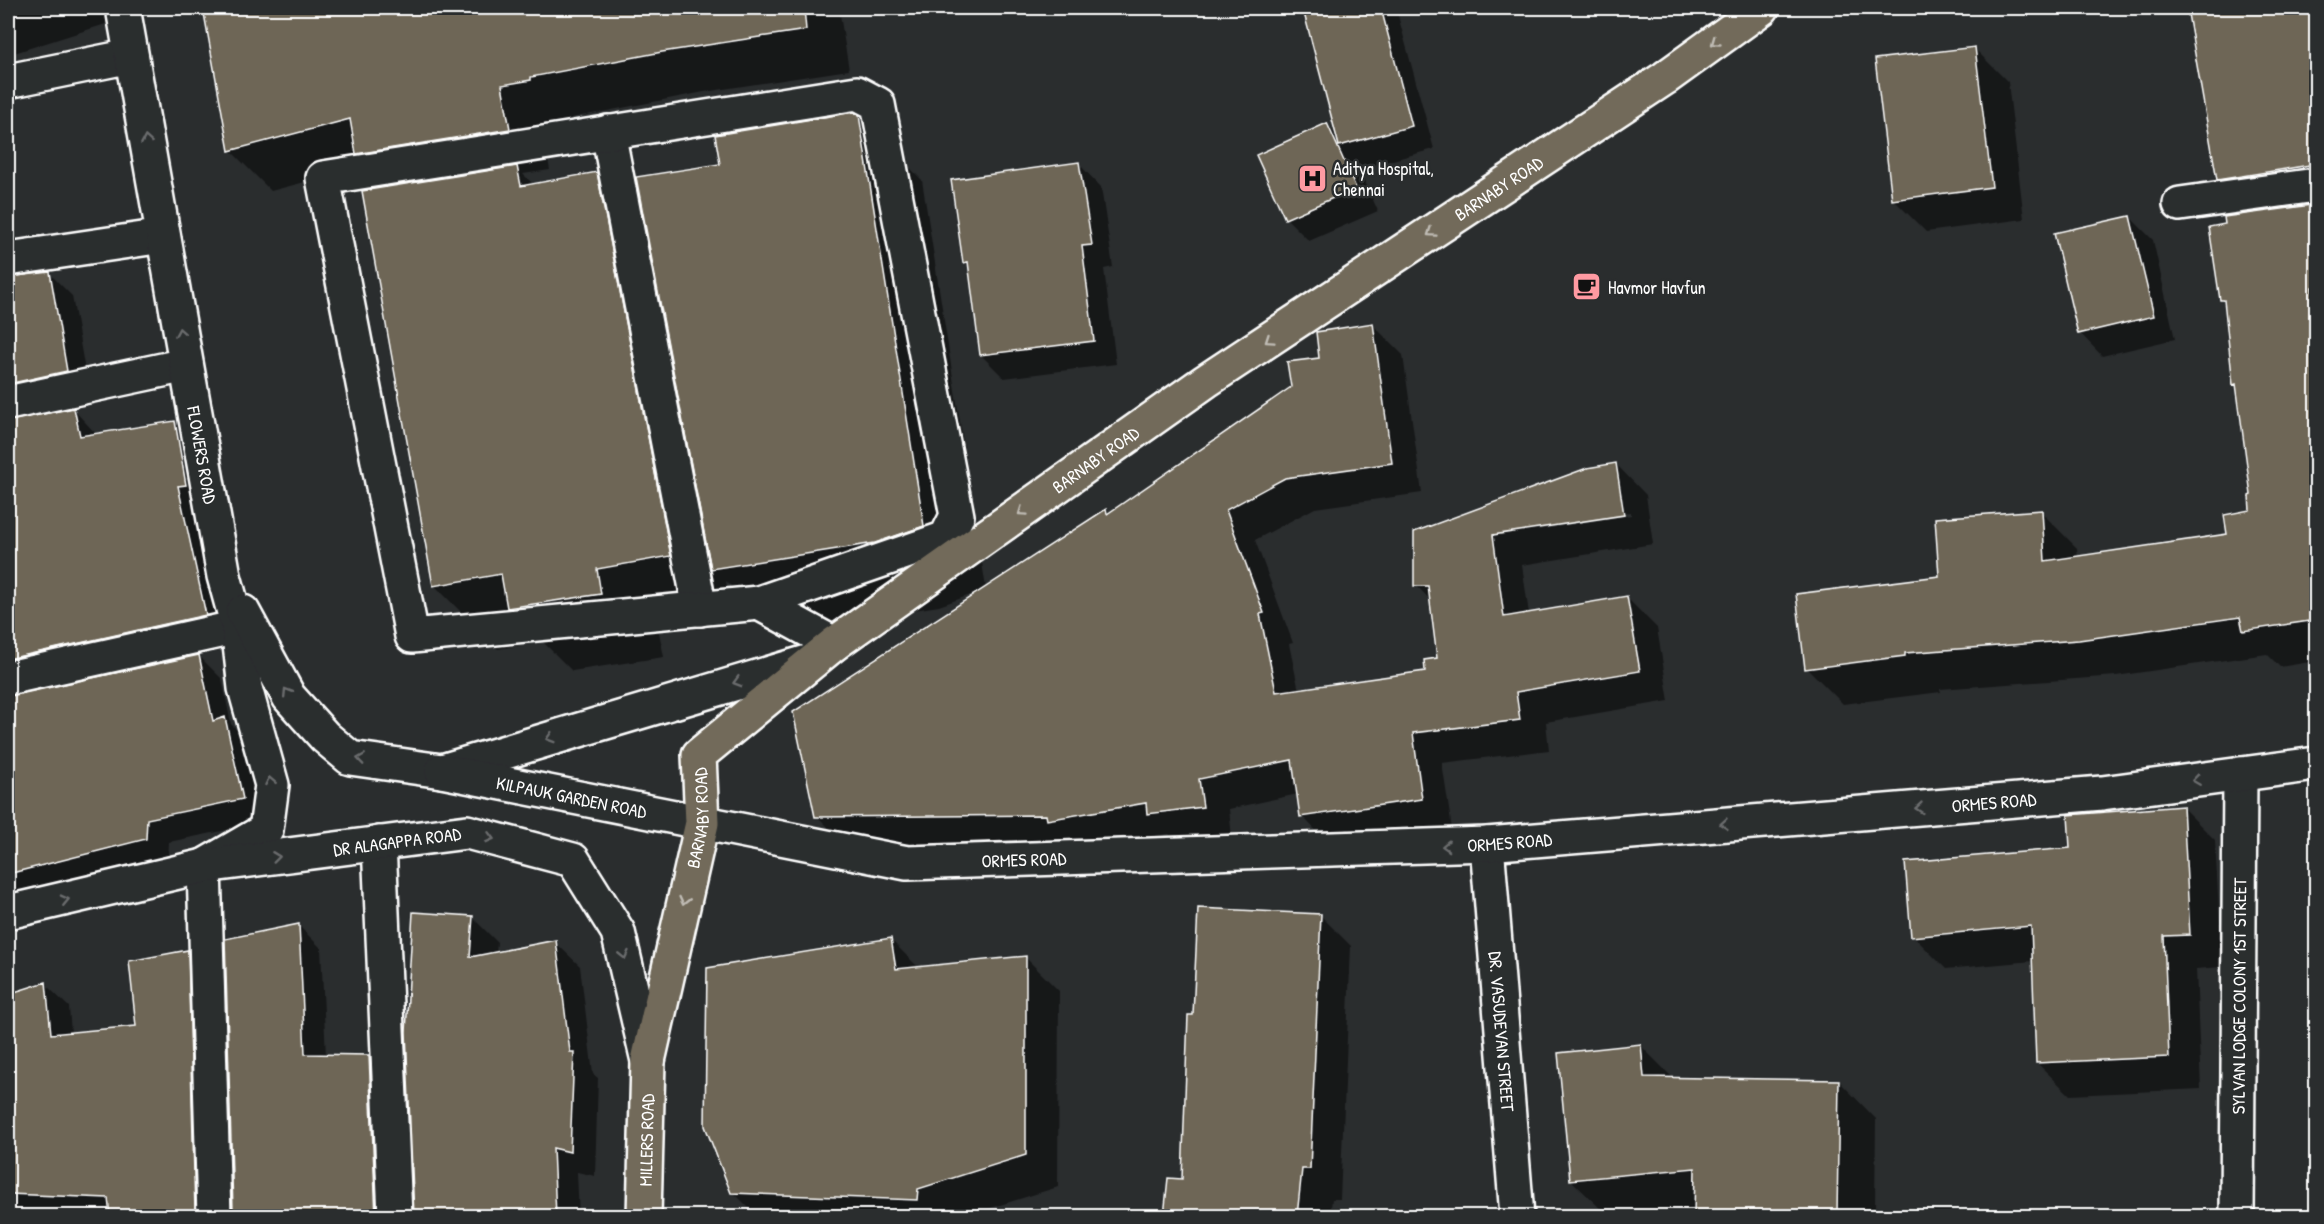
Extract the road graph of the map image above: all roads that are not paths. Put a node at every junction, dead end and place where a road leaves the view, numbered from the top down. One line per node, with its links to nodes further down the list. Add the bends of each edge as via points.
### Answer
1 (123, 8): 3 (street, FLOWERS ROAD)
2 (1762, 8): 16 (main road, BARNABY ROAD, one-way to 16, via 1665,78 1206,381)
3 (131, 56): 4 (street); 8 (street, FLOWERS ROAD, one-way to 3)
4 (8, 81)
5 (608, 132): 13 (street, via 857,93 878,104 957,516 946,538); 14 (street); 14 (street, via 323,178 412,636)
6 (2316, 185): 7 (street)
7 (2180, 204)
8 (163, 236): 9 (street); 10 (street, FLOWERS ROAD, one-way to 8)
9 (8, 260)
10 (186, 365): 11 (street); 12 (street, FLOWERS ROAD)
11 (8, 403)
12 (224, 576): 15 (street, FLOWERS ROAD); 19 (street, KILPAUK GARDEN ROAD, one-way to 12, via 350,758 325,736 289,698)
13 (759, 603): 14 (street); 16 (street)
14 (700, 609)
15 (238, 627): 17 (street); 24 (street, FLOWERS ROAD, one-way to 15, via 266,830 270,807 272,785 245,688)
16 (824, 652): 19 (street, one-way to 19); 21 (main road, BARNABY ROAD, via 699,755)
17 (8, 678)
18 (2316, 764): 20 (street, ORMES ROAD)
19 (442, 771): 21 (street, KILPAUK GARDEN ROAD)
20 (2240, 774): 23 (street, ORMES ROAD, one-way to 23, via 2102,793); 31 (street, SYLVAN LODGE COLONY 1ST STREET)
21 (702, 823): 23 (street, ORMES ROAD, one-way to 21, via 907,863); 26 (main road, BARNABY ROAD, one-way to 26)
22 (380, 843): 24 (street, DR ALAGAPPA ROAD, one-way to 22); 26 (street, DR ALAGAPPA ROAD, one-way to 26, via 467,832 573,860 618,932); 28 (street)
23 (1487, 844): 30 (street, DR. VASUDEVAN STREET)
24 (204, 866): 25 (street, DR ALAGAPPA ROAD, one-way to 24); 27 (street)
25 (8, 912)
26 (648, 1061): 29 (main road, MILLERS ROAD)
27 (214, 1216)
28 (395, 1216)
29 (644, 1216)
30 (1517, 1216)
31 (2237, 1216)

